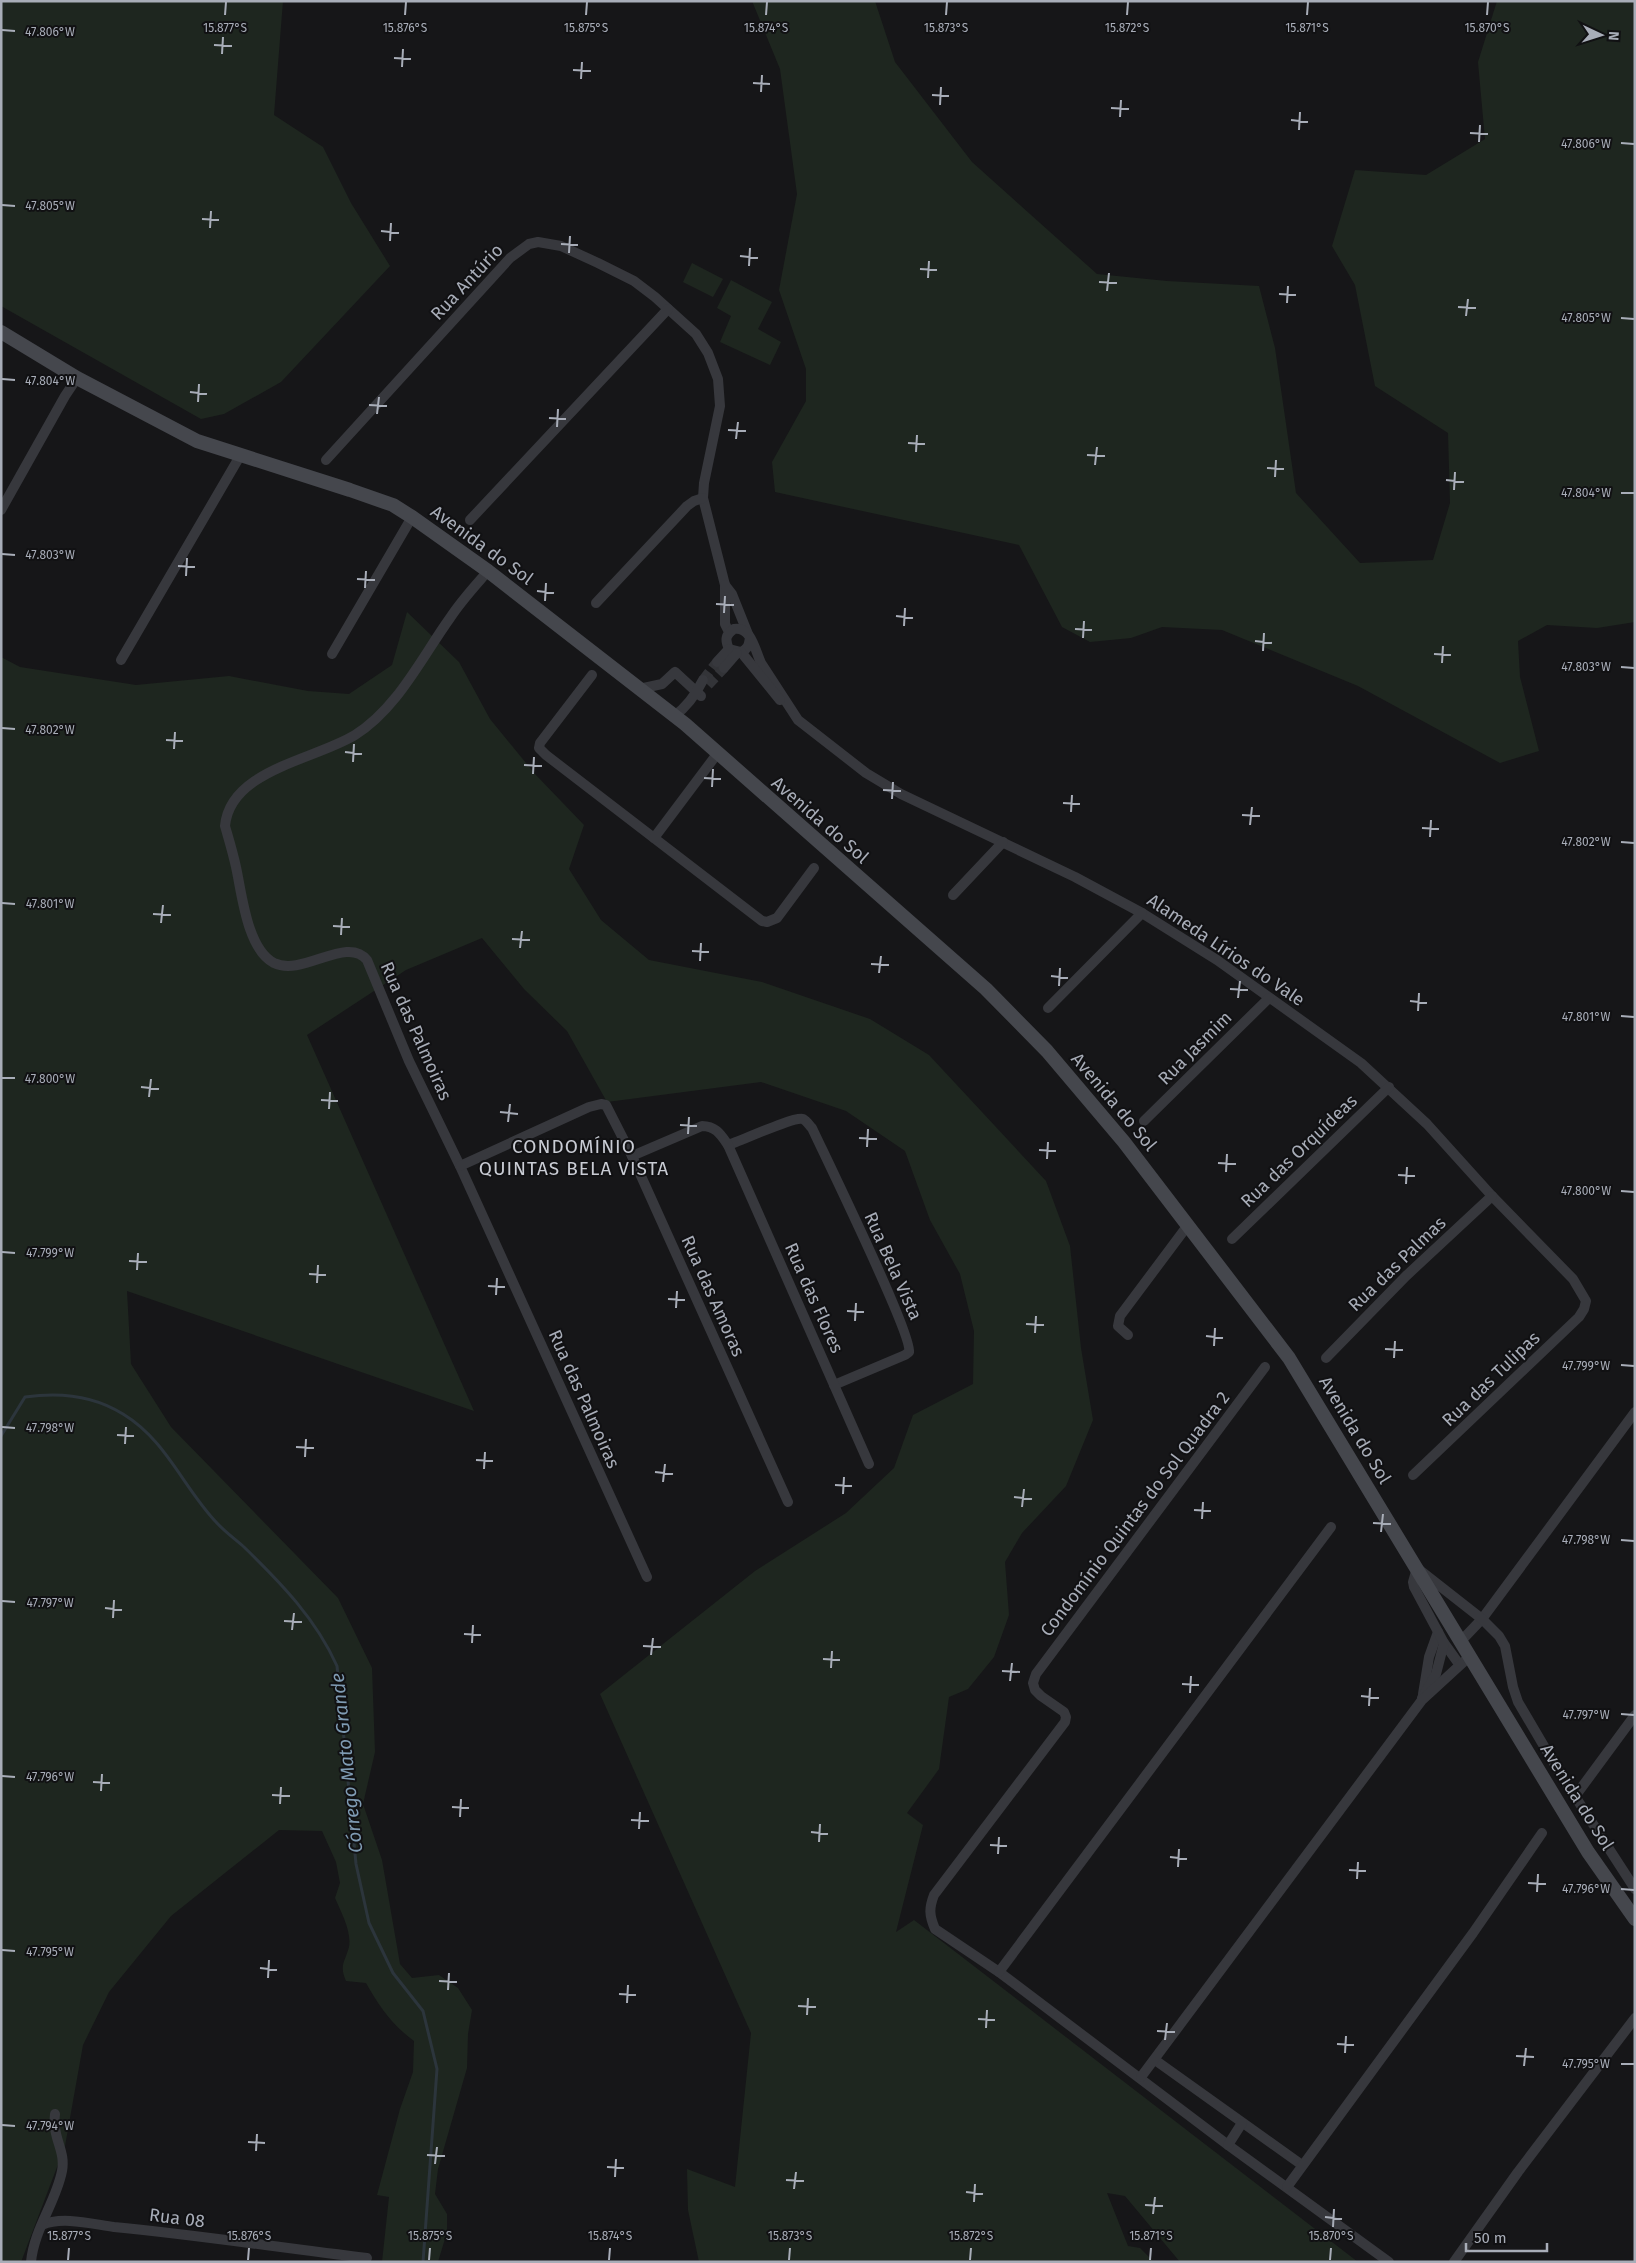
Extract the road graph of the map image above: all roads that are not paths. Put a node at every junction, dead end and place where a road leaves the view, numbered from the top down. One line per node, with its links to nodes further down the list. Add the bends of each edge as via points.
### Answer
1 (668, 310): 5 (street, Rua Antúrio, via 634,282 598,263 548,242 529,244 510,258); 6 (street, Rua Antúrio, via 696,334 714,366 720,390); 9 (street)
2 (1, 332): 3 (street, Avenida do Sol)
3 (77, 378): 4 (street, Avenida do Sol, via 197,441); 7 (street)
4 (240, 456): 8 (street, Avenida do Sol, via 350,490); 17 (street)
5 (326, 460)
6 (703, 498): 11 (street, Rua Antúrio); 12 (street, via 687,506)
7 (1, 510)
8 (412, 516): 10 (street, Avenida do Sol); 16 (street)
9 (470, 520)
10 (488, 571): 22 (street, Avenida do Sol); 39 (street, Rua das Palmoiras, via 451,616 389,704 366,727 339,744 259,778 236,797 226,816 225,826 245,909 261,953 286,968 339,953 362,954 378,982 409,1061)
11 (725, 585): 13 (street, via 725,624); 14 (street, Alameda Lírios do Vale, via 732,594)
12 (596, 603)
13 (729, 632): 14 (street, via 739,628); 15 (street, via 726,642)
14 (749, 636): 15 (street, via 750,644 746,649); 25 (street, Alameda Lírios do Vale, via 761,663)
15 (736, 651): 18 (street); 25 (street, Alameda Lírios do Vale)
16 (332, 654)
17 (121, 660)
18 (720, 665)
19 (677, 674): 22 (street, via 662,684); 23 (street); 24 (street)
20 (592, 675): 28 (street, via 551,727 539,748)
21 (705, 682): 23 (street)
22 (639, 688): 24 (street, Avenida do Sol)
23 (699, 694): 26 (street, via 685,717)
24 (655, 701): 26 (street, Avenida do Sol)
25 (787, 705): 29 (street, Alameda Lírios do Vale, via 798,720 866,773 901,794)
26 (679, 720): 27 (street, Avenida do Sol)
27 (717, 754): 28 (street); 41 (street, Avenida do Sol, via 965,970 1021,1023 1102,1114)
28 (654, 838): 30 (street, via 767,922 777,918)
29 (1003, 842): 31 (street); 32 (street, Alameda Lírios do Vale)
30 (814, 868)
31 (953, 895)
32 (1142, 912): 33 (street, Alameda Lírios do Vale); 34 (street)
33 (1269, 998): 35 (street, Alameda Lírios do Vale, via 1361,1063); 36 (street, Rua Jasmim)
34 (1048, 1008)
35 (1389, 1087): 40 (street, Alameda Lírios do Vale); 42 (street, Rua das Orquídeas)
36 (1144, 1121)
37 (728, 1146): 38 (street, Rua das Flores, via 715,1129 702,1126); 47 (street, Rua das Flores); 47 (street, Rua Bela Vista, via 789,1121 806,1121 883,1280 910,1347 905,1355)
38 (632, 1156): 39 (street, Rua das Amoras, via 606,1105 601,1104); 51 (street, Rua das Amoras)
39 (460, 1166): 54 (street, Rua das Palmoiras)
40 (1492, 1196): 43 (street, Alameda Lírios do Vale, via 1573,1278); 45 (street, Rua das Palmas, via 1406,1276)
41 (1188, 1224): 44 (street, via 1118,1320 1118,1326); 53 (street, Avenida do Sol, via 1289,1358)
42 (1232, 1239)
43 (1586, 1301): 50 (street, Rua das Tulipas, via 1579,1317)
44 (1128, 1335)
45 (1326, 1358)
46 (1265, 1367): 66 (street, Condomínio Quintas do Sol Quadra 2, via 1036,1674 1033,1683 1042,1696 1059,1708 1066,1717 1065,1722 934,1895 929,1907 935,1928)
47 (834, 1385): 49 (street, Rua das Flores)
48 (1635, 1412): 55 (street)
49 (869, 1464)
50 (1414, 1475)
51 (788, 1502)
52 (1330, 1527): 66 (street)
53 (1418, 1568): 55 (street); 56 (street, via 1414,1587); 57 (street, Avenida do Sol)
54 (647, 1576)
55 (1482, 1619): 57 (street); 62 (street, via 1505,1646 1518,1702)
56 (1438, 1632): 58 (street); 60 (street, via 1429,1657)
57 (1461, 1642): 59 (street, Avenida do Sol)
58 (1444, 1643): 59 (street); 60 (street, via 1436,1674)
59 (1464, 1660): 60 (street); 65 (street, Avenida do Sol, via 1490,1692 1588,1852)
60 (1422, 1699): 68 (street)
61 (1635, 1716): 62 (street)
62 (1576, 1796): 64 (street)
63 (1542, 1833): 73 (street, via 1473,1933)
64 (1635, 1890)
65 (1635, 1919)
66 (1000, 1972): 69 (street)
67 (1635, 2018): 79 (street)
68 (1155, 2060): 69 (street); 71 (street)
69 (1141, 2077): 72 (street)
70 (55, 2114): 75 (street, via 54,2127 62,2152 62,2172)
71 (1242, 2123): 72 (street); 73 (street)
72 (1228, 2145): 74 (street)
73 (1302, 2165): 74 (street)
74 (1286, 2187): 78 (street)
75 (42, 2225): 76 (street, Rua 08, via 67,2222 127,2228); 77 (street)
76 (367, 2258)
77 (31, 2262)
78 (1389, 2262)
79 (1454, 2262)

